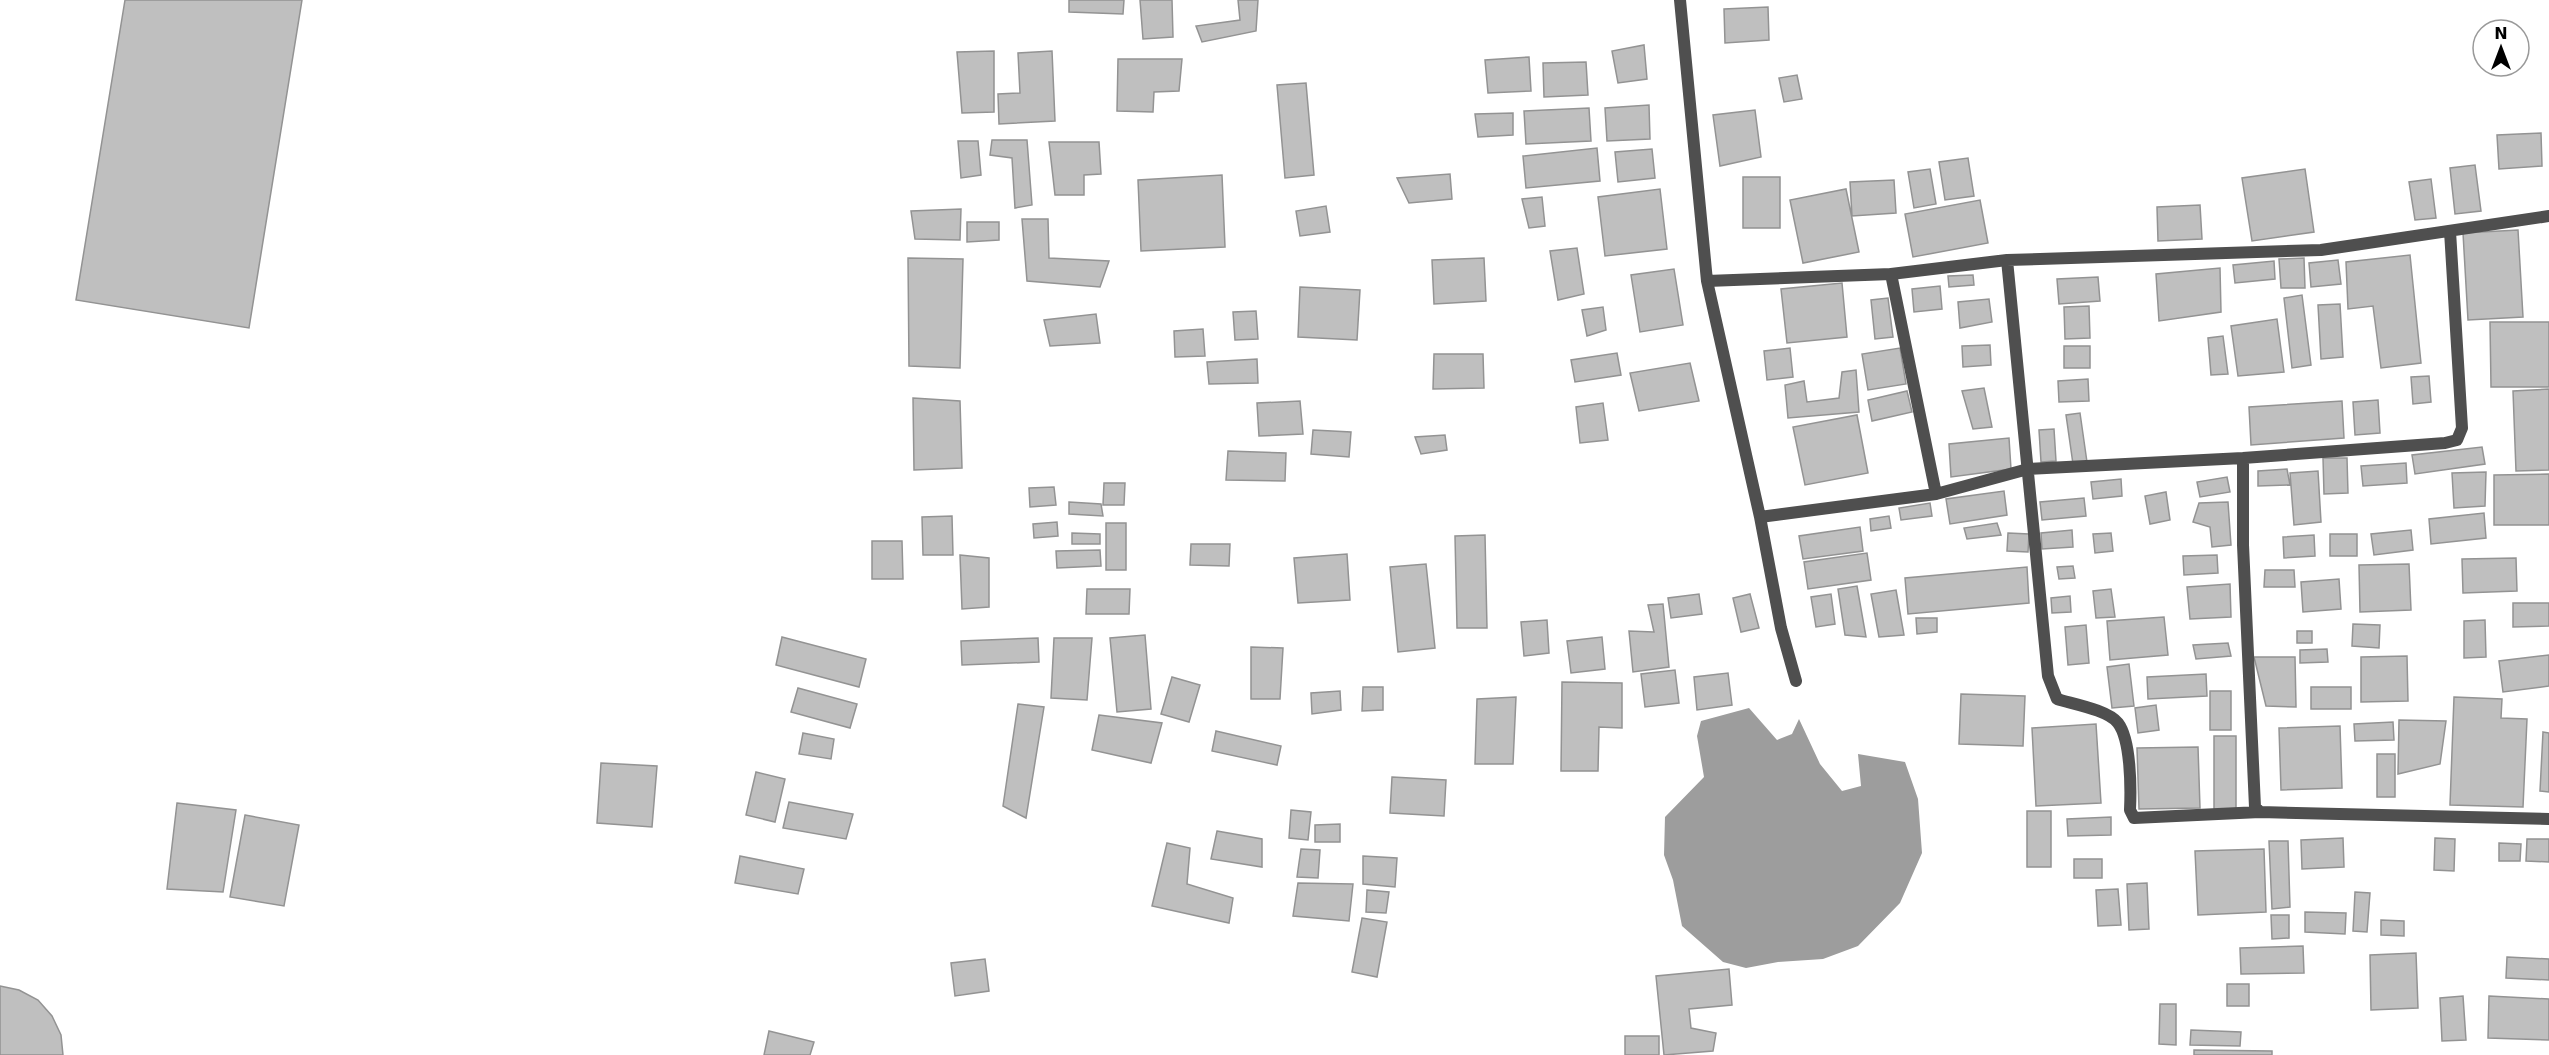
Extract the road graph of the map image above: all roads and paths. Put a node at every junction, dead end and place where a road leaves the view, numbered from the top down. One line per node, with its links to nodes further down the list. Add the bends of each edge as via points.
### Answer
1 (1680, 0): 6 (street)
2 (2549, 216): 3 (street)
3 (2450, 231): 4 (street, via 2321,250); 7 (street, via 2462,428 2457,440)
4 (2007, 260): 5 (street); 8 (street)
5 (1891, 274): 6 (street); 9 (street)
6 (1707, 281): 10 (street)
7 (2243, 458): 8 (street); 12 (street, via 2253,795)
8 (2028, 469): 9 (street); 12 (street, via 2048,676 2057,699 2100,712 2117,722 2126,744 2131,814 2139,818)
9 (1936, 494): 10 (street)
10 (1760, 517): 11 (street, via 1781,628)
11 (1796, 681)
12 (2260, 812): 13 (street)
13 (2549, 819)

